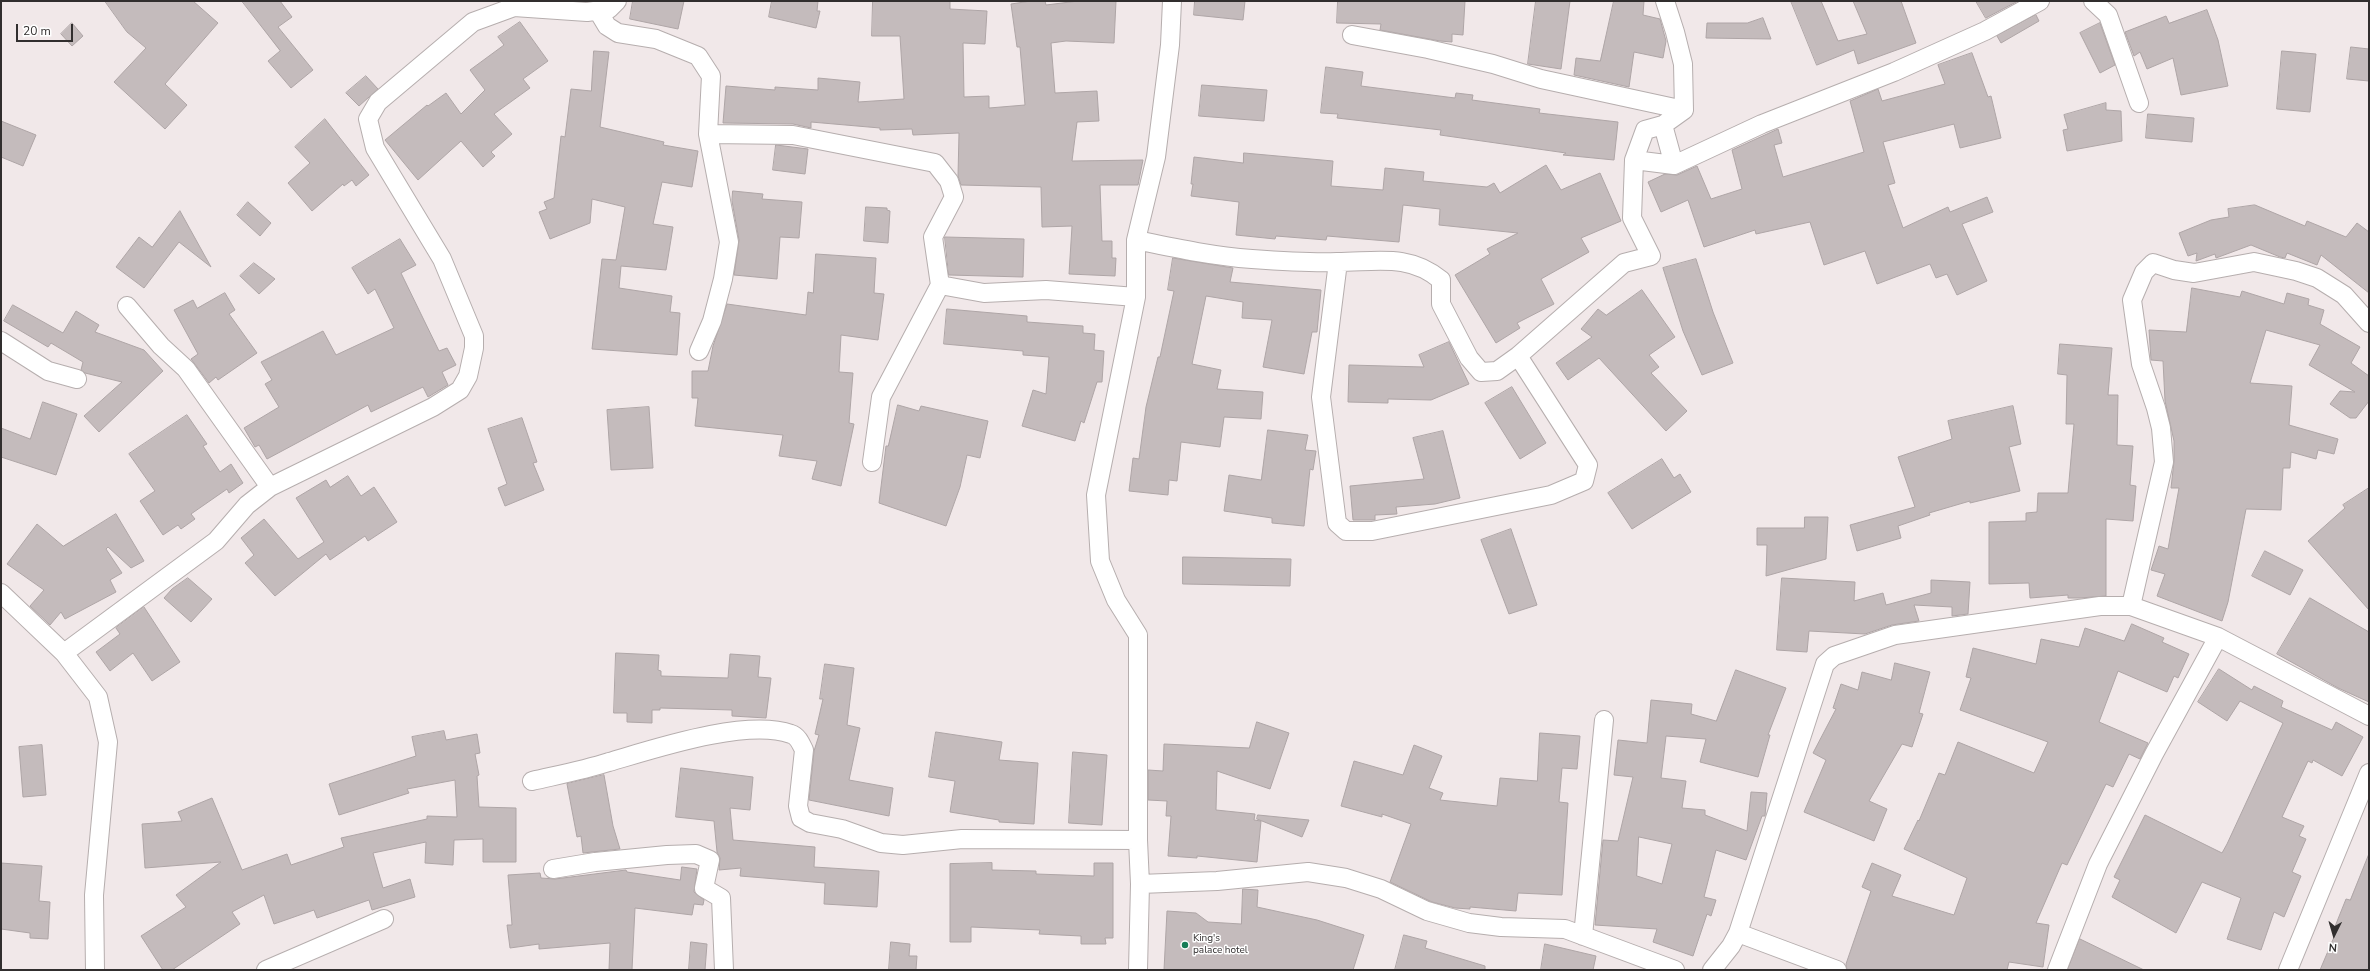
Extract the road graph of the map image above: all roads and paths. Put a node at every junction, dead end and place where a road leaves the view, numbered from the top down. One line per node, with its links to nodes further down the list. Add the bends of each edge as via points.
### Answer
1 (617, 1): 7 (street, via 610,9)
2 (1172, 1): 15 (street, via 1170,44 1156,157)
3 (1664, 1): 10 (street, via 1683,64)
4 (2040, 1): 14 (street, via 1986,30 1894,72 1762,124)
5 (2093, 1): 9 (street, via 2108,15)
6 (511, 4): 7 (street); 26 (street, via 473,22 378,102 368,119 374,148 442,259 474,336 468,376 460,390 433,407)
7 (598, 11): 12 (street, via 607,26 618,33 656,39 698,56 711,76)
8 (1352, 35): 10 (street, via 1428,49 1493,64 1541,79)
9 (2139, 103)
10 (1684, 110): 11 (street)
11 (1663, 125): 13 (street, via 1645,130); 14 (street)
12 (708, 134): 17 (street, via 793,135 935,163 949,181 954,197 933,237); 22 (street, via 729,242 712,321)
13 (1634, 160): 14 (street); 23 (street, via 1632,218 1651,256 1624,263)
14 (1674, 165)
15 (1136, 240): 16 (street, via 1211,256); 18 (street)
16 (1338, 262): 23 (street, via 1374,260 1409,263 1428,269 1441,280 1441,304 1469,358 1481,372 1497,371); 23 (street, via 1321,397 1336,523 1346,531 1372,531 1550,495 1584,480 1588,464)
17 (940, 286): 18 (street, via 984,292 1046,290); 25 (street, via 882,397)
18 (1136, 297): 35 (street, via 1096,495 1100,560 1116,600 1138,635)
19 (127, 306): 26 (street, via 161,346 186,369)
20 (2369, 323): 28 (street, via 2344,295 2317,278 2289,269 2254,262 2194,273 2153,263 2144,272 2132,300 2135,330 2141,364 2161,428 2164,462)
21 (1, 341): 24 (street, via 48,370)
22 (699, 351)
23 (1518, 356)
24 (77, 379)
25 (872, 462)
26 (270, 487): 30 (street, via 247,505 216,541)
27 (1, 593): 30 (street)
28 (2131, 606): 29 (street); 39 (street, via 2100,606 1895,636 1834,656 1825,664)
29 (2218, 637): 31 (street); 49 (street, via 2098,864)
30 (64, 653): 42 (street, via 98,697 108,742 94,894)
31 (2369, 716)
32 (1604, 720): 40 (street)
33 (2369, 772): 50 (street)
34 (532, 781): 35 (street, via 608,763 668,744 732,732 769,730 792,734 804,750 798,806 801,818 810,823 842,829 881,843 903,845 962,839)
35 (1138, 840): 37 (street)
36 (553, 869): 44 (street, via 668,855 696,854 710,860 704,888 721,898)
37 (1140, 884): 40 (street, via 1217,882 1308,872 1346,878 1381,889 1427,911 1469,922 1501,928 1565,929); 45 (street)
38 (384, 919): 41 (street)
39 (1738, 933): 47 (street); 48 (street)
40 (1583, 936): 46 (street)
41 (288, 966): 43 (street)
42 (95, 970)
43 (266, 970)
44 (724, 970)
45 (1138, 970)
46 (1675, 970)
47 (1712, 970)
48 (1837, 970)
49 (2057, 970)
50 (2288, 970)

